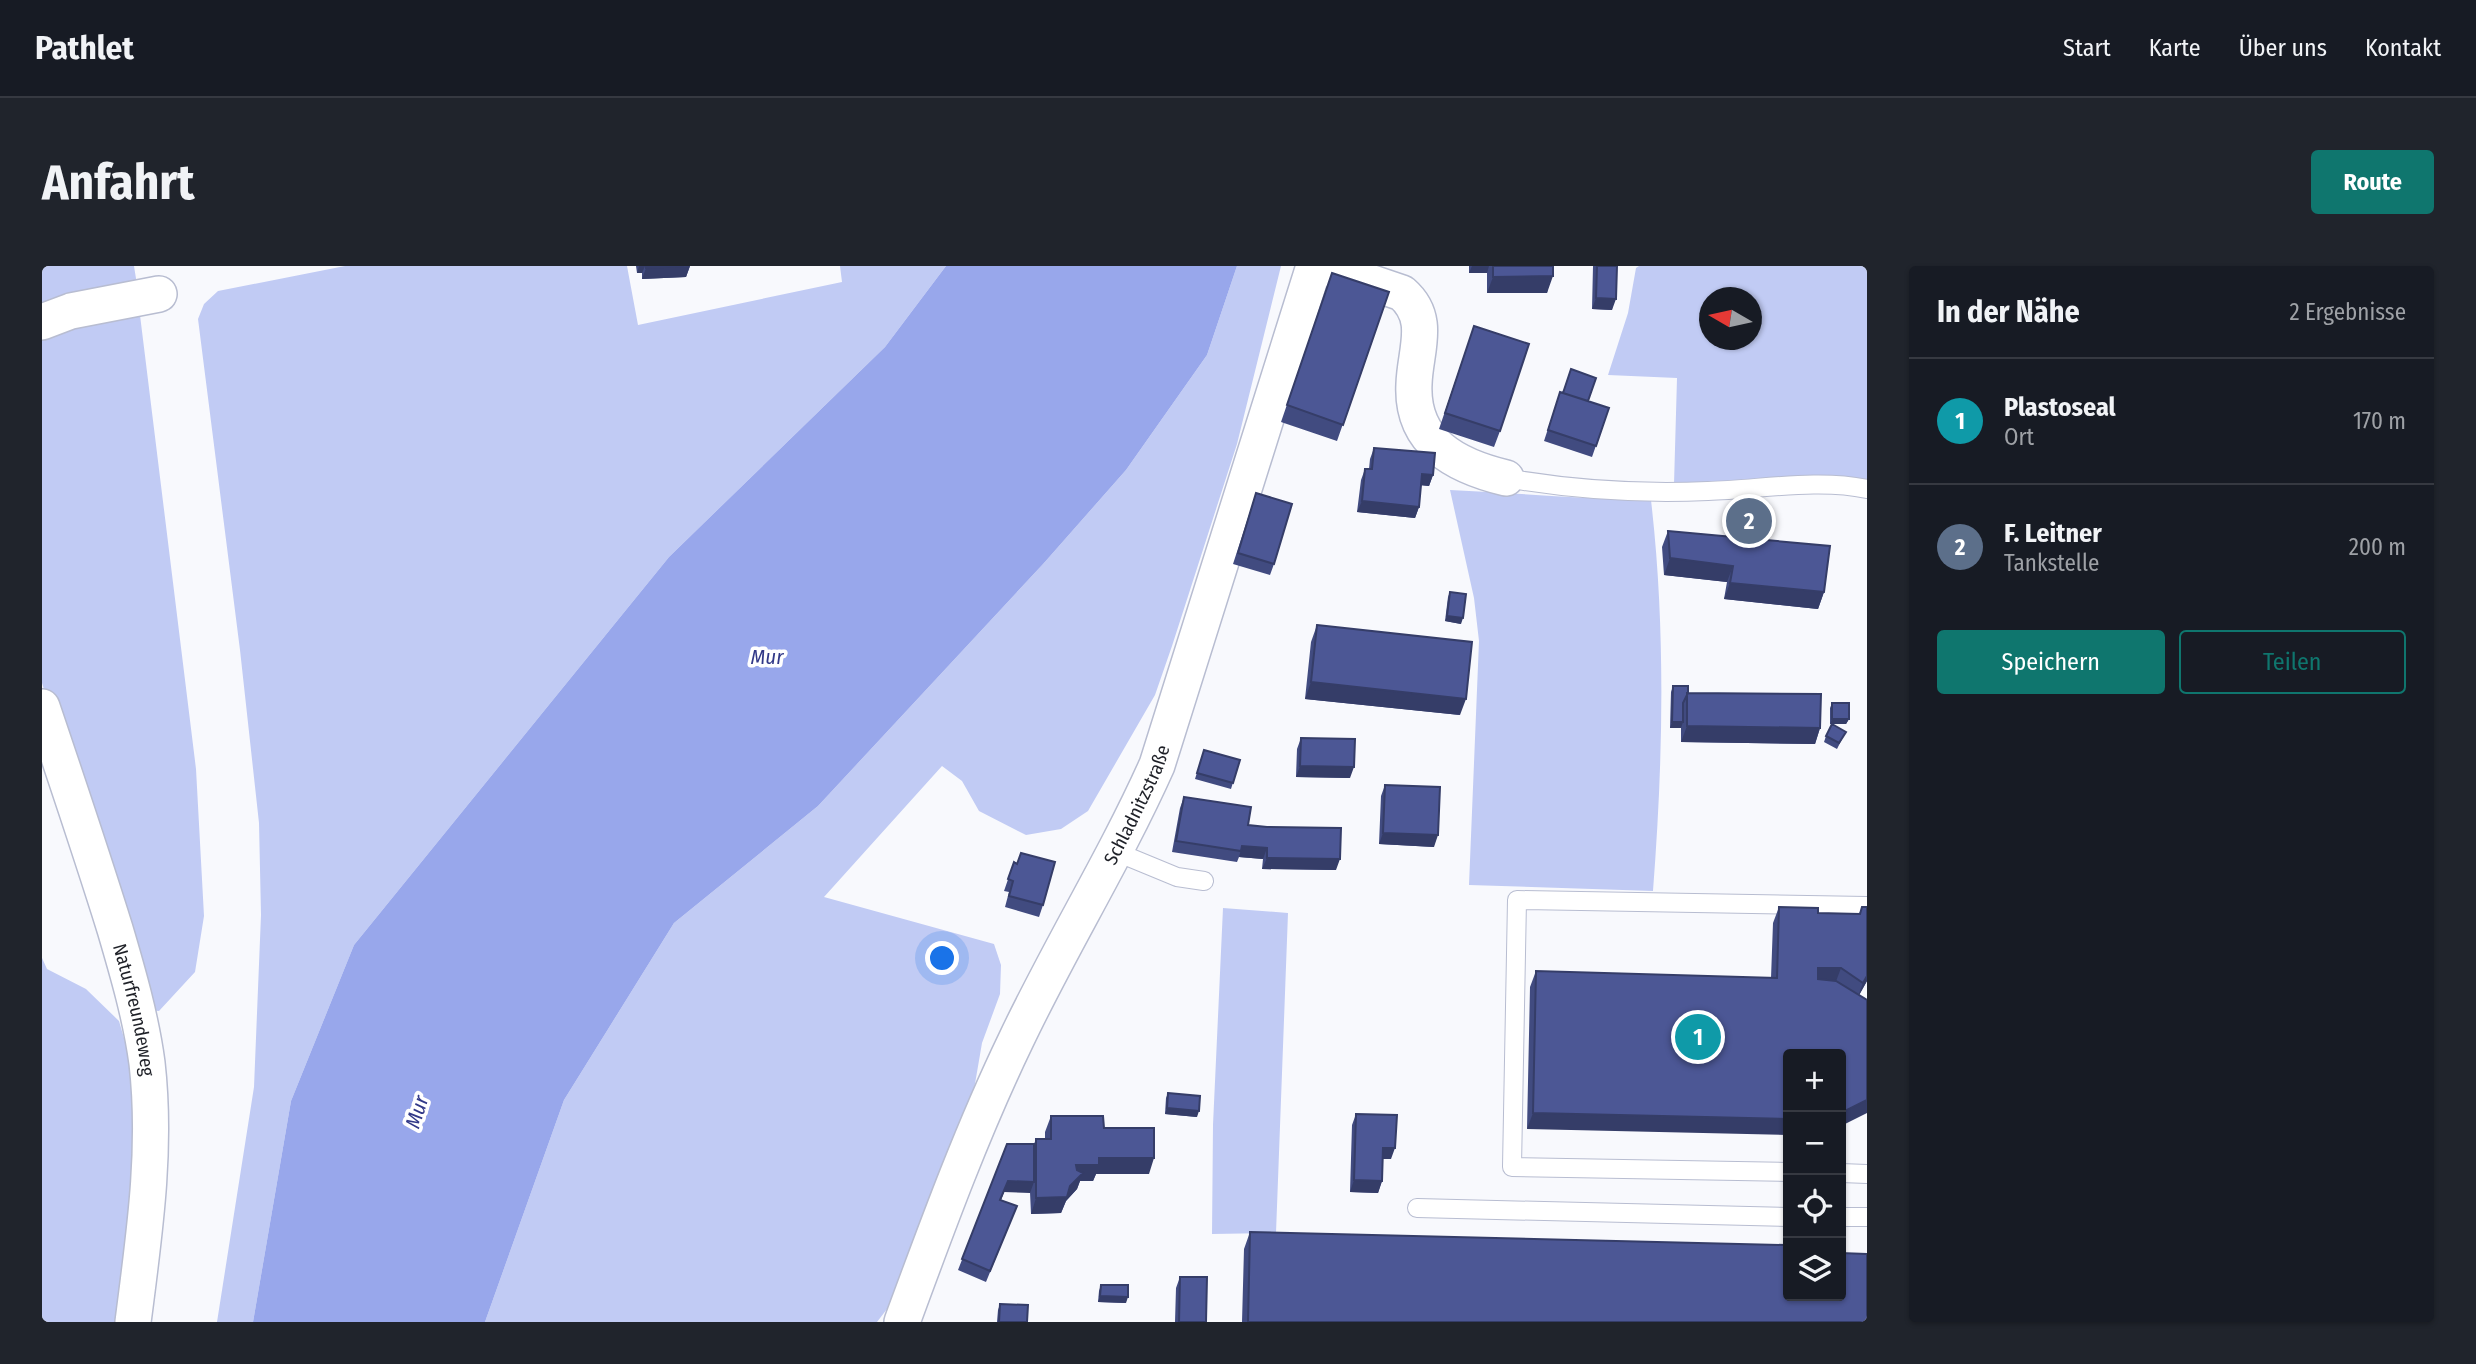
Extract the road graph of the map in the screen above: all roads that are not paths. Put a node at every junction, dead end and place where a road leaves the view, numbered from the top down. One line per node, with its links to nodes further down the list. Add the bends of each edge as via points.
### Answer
1 (1314, 266): 8 (street, Schladnitzstraße, via 1157,765)
2 (1322, 266): 5 (street, via 1402,293 1410,300 1420,330 1414,404 1424,430 1441,451 1462,464)
3 (159, 294): 4 (street, via 71,311)
4 (42, 322)
5 (1506, 478): 6 (lane, via 1592,491 1821,485)
6 (1867, 489)
7 (42, 707): 18 (street, Naturfreundeweg, via 121,950 147,1064 151,1155)
8 (1114, 850): 9 (lane, via 1177,877); 19 (street, Schladnitzstraße, via 981,1115)
9 (1204, 881)
10 (1867, 906): 11 (lane, via 1517,900 1512,1167)
11 (1783, 1172)
12 (1846, 1173): 13 (lane)
13 (1867, 1174)
14 (1417, 1208): 15 (lane)
15 (1783, 1217)
16 (1846, 1217): 17 (lane)
17 (1867, 1217)
18 (134, 1322)
19 (902, 1322)

